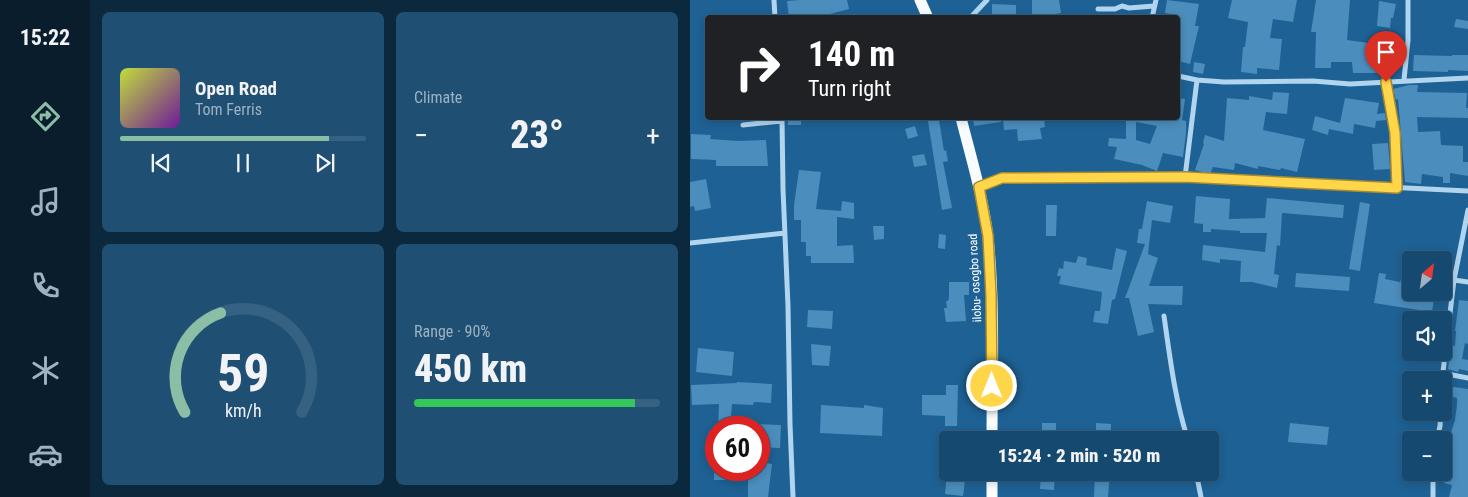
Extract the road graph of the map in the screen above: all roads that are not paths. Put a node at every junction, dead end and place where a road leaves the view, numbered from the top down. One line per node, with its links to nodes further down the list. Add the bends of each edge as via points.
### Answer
1 (774, 0): 7 (street)
2 (920, 0): 8 (main road)
3 (987, 0): 9 (street)
4 (1408, 0): 13 (street)
5 (1155, 3): 6 (street)
6 (1098, 9)
7 (775, 15)
8 (927, 15)
9 (973, 15)
10 (1180, 76): 12 (street)
11 (1468, 78): 13 (street)
12 (1196, 80): 14 (street); 19 (street)
13 (1404, 80): 14 (street)
14 (1386, 82): 21 (street, via 1395,133)
15 (774, 120): 18 (street)
16 (782, 120): 24 (street)
17 (962, 120): 20 (main road, ilobu- osogbo road)
18 (744, 124)
19 (1185, 177): 20 (street, via 1002,178); 21 (street)
20 (979, 187): 32 (main road, ilobu- osogbo road, via 988,236)
21 (1397, 188): 22 (street)
22 (1468, 192)
23 (1468, 210): 26 (street)
24 (785, 232): 25 (street); 37 (street)
25 (690, 243)
26 (1454, 280): 27 (street); 29 (street)
27 (1468, 282)
28 (1164, 316): 33 (street)
29 (1442, 371)
30 (1452, 375): 31 (street)
31 (1468, 378)
32 (992, 431)
33 (1185, 431)
34 (992, 481): 38 (main road)
35 (1198, 481): 39 (street)
36 (1433, 481): 40 (street)
37 (793, 497)
38 (992, 497)
39 (1202, 497)
40 (1433, 497)

